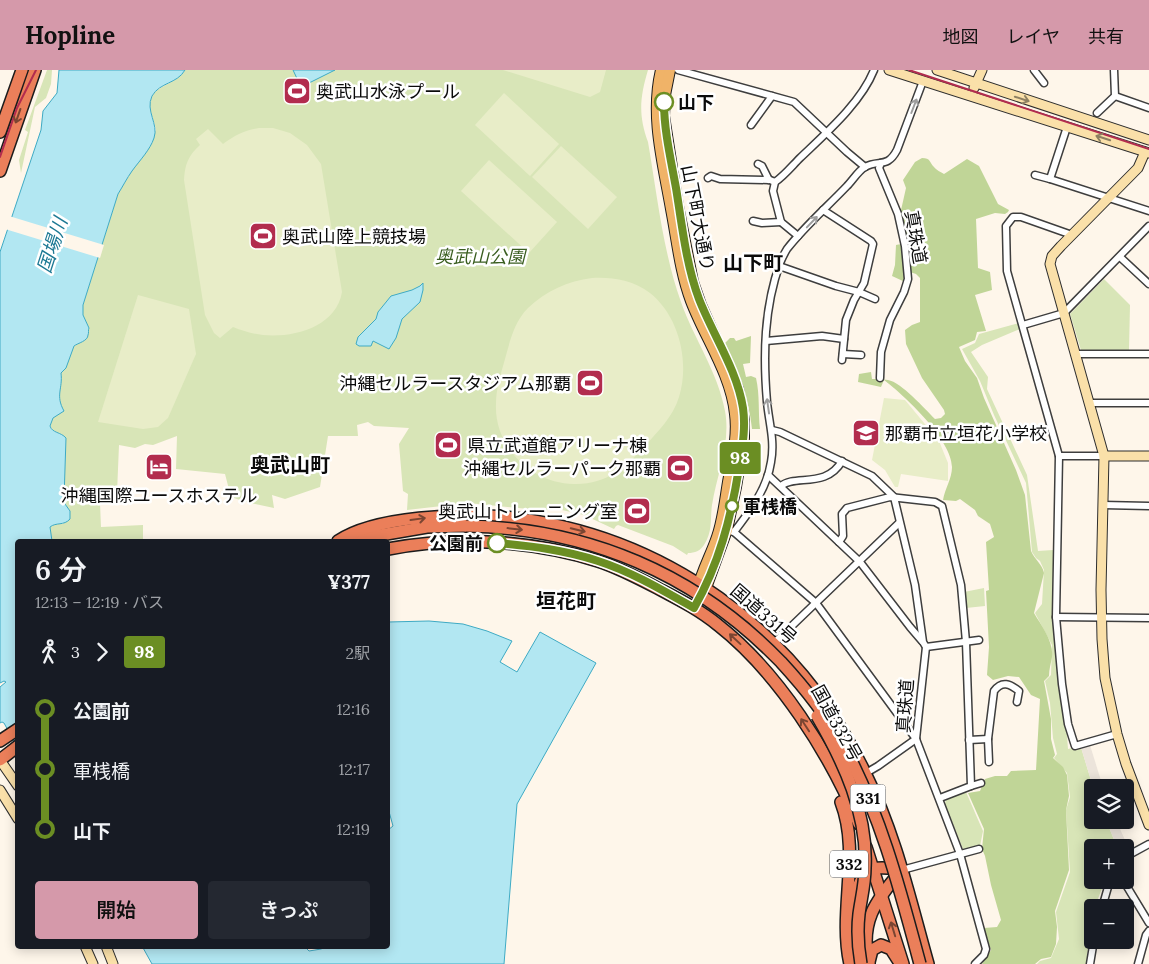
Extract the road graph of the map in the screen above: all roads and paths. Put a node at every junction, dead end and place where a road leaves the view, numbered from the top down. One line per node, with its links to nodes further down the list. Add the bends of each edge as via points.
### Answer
1 (22, 70): 22 (highway)
2 (35, 70): 29 (highway, one-way to 29)
3 (661, 70): 74 (main road, 山下町大通り, via 656,100 657,125 681,264 692,302 728,383 736,418 721,523)
4 (670, 70): 68 (main road, 山下町大通り, via 664,95 664,116 691,274 738,389 744,420)
5 (678, 70): 15 (street)
6 (874, 70): 23 (street, via 864,89)
7 (890, 70): 12 (street)
8 (936, 70): 14 (street)
9 (982, 70): 14 (street)
10 (1034, 70): 13 (street)
11 (1114, 70): 17 (street)
12 (923, 81): 16 (street); 26 (street, one-way to 12, via 894,156)
13 (1044, 83)
14 (975, 84): 16 (street); 24 (street, one-way to 24)
15 (772, 96): 20 (street); 23 (street, via 794,102)
16 (971, 96): 21 (street)
17 (1115, 96): 18 (street); 19 (street)
18 (1149, 108)
19 (1097, 113)
20 (751, 125)
21 (1068, 127): 25 (street, one-way to 21); 32 (street)
22 (0, 132)
23 (826, 133): 28 (street); 33 (street)
24 (1149, 140)
25 (1147, 153): 34 (street, via 1138,168)
26 (881, 162): 28 (street); 54 (street, 真珠道, via 879,168 898,214 908,279 883,344)
27 (758, 164): 33 (street)
28 (865, 167): 35 (street)
29 (0, 171)
30 (1035, 175): 32 (street)
31 (708, 178): 33 (street)
32 (1050, 179): 34 (street)
33 (772, 181): 38 (street)
34 (1108, 197): 36 (street); 40 (street)
35 (824, 210): 41 (street, one-way to 35); 45 (street, via 871,241 864,282)
36 (1149, 211)
37 (753, 222): 38 (street)
38 (781, 222): 41 (street)
39 (1149, 226): 42 (street)
40 (1072, 235): 47 (street, via 1050,260); 48 (street, via 1021,216 1007,222 1007,272)
41 (798, 236): 43 (street, via 786,250)
42 (1120, 257): 44 (street); 47 (street)
43 (780, 266): 45 (street); 50 (street, via 771,292)
44 (1149, 284)
45 (859, 292): 46 (street); 49 (street, via 846,320)
46 (875, 299)
47 (1064, 313): 48 (street); 51 (street)
48 (1022, 325): 58 (street)
49 (844, 339): 50 (street, via 822,336); 53 (street, via 843,357)
50 (766, 341): 57 (street, one-way to 50, via 766,380)
51 (1075, 354): 52 (street); 56 (street)
52 (1149, 354)
53 (861, 355)
54 (880, 378)
55 (1149, 403): 56 (street)
56 (1089, 404): 59 (street)
57 (772, 430): 61 (street); 62 (street)
58 (1059, 456): 59 (street); 77 (street)
59 (1104, 456): 60 (street); 65 (street)
60 (1149, 456)
61 (842, 461): 63 (street, via 826,476 785,482); 64 (street, via 872,476)
62 (768, 475): 63 (street); 68 (street, via 757,501)
63 (780, 486): 71 (street)
64 (894, 496): 67 (street, 真珠道); 71 (street, via 844,510 843,536); 81 (street, via 942,506 961,585)
65 (1103, 505): 66 (street); 78 (street)
66 (1149, 506)
67 (900, 523): 73 (street); 82 (street, 真珠道)
68 (731, 531): 74 (main road, 山下町大通り); 75 (street)
69 (341, 539): 74 (highway, 国道331号 / 331, one-way to 74, via 382,525 449,515 518,519 588,533 647,555)
70 (357, 539): 83 (highway, 国道331号 / 331, one-way to 83, bridge, via 427,527 466,526 548,534 595,545 675,579)
71 (839, 542): 73 (street)
72 (390, 549): 76 (highway, 331, via 467,542 561,551 640,578)
73 (860, 562): 75 (street); 82 (street)
74 (702, 586): 76 (main road, 山下町大通り); 83 (highway, 国道331号 / 331, via 740,614)
75 (816, 603): 83 (street); 86 (street)
76 (694, 608): 92 (highway, 331, one-way to 76, via 768,674 728,633)
77 (1056, 617): 78 (street); 85 (street, via 1062,684 1075,746)
78 (1101, 617): 79 (street); 85 (street, via 1105,678)
79 (1149, 618)
80 (979, 640): 81 (street)
81 (966, 642): 82 (street); 88 (street)
82 (924, 644): 86 (street, 真珠道)
83 (773, 648): 93 (highway, 国道331号 / 331, via 798,669 825,703); 117 (highway, 国道332号 / 332, bridge, via 823,727 857,802 866,854 858,922); 121 (highway, 国道331号 / 331, bridge, via 814,699 850,758 882,832)
84 (1017, 702): 87 (street, via 1019,691 1011,684 998,686 994,691)
85 (1117, 734): 100 (street)
86 (916, 739): 93 (street); 98 (street, 真珠道)
87 (988, 739): 88 (street); 91 (street)
88 (969, 740): 96 (street)
89 (15, 748): 90 (highway)
90 (0, 760): 94 (street)
91 (989, 762)
92 (833, 771): 93 (highway, via 847,786 856,784); 105 (highway, 331, via 858,824); 116 (highway, 国道332号 / 332, via 849,829 846,926)
93 (866, 773): 106 (highway, 国道331号 / 331)
94 (15, 782)
95 (981, 783): 96 (street)
96 (971, 786): 98 (street)
97 (0, 790): 99 (street)
98 (940, 798): 104 (street, 真珠道)
99 (15, 814)
100 (1149, 825)
101 (1149, 844): 103 (street)
102 (979, 849): 104 (street)
103 (1134, 853)
104 (960, 854): 106 (street); 123 (street, 真珠道, via 986,949)
105 (873, 870): 106 (highway); 108 (highway, 331); 116 (highway, via 862,880 853,905)
106 (902, 870): 108 (highway, 332); 122 (highway, 国道331号 / 331)
107 (1128, 889): 109 (street)
108 (882, 894): 118 (highway, 332, via 866,928); 120 (highway, 331, one-way to 108)
109 (1149, 923)
110 (1149, 930): 125 (street)
111 (87, 949): 114 (street)
112 (107, 949): 115 (street)
113 (1092, 949): 124 (street)
114 (93, 964)
115 (113, 964)
116 (851, 964)
117 (861, 964)
118 (869, 964): 119 (highway, via 872,950 881,945 893,950)
119 (900, 964)
120 (904, 964)
121 (920, 964)
122 (928, 964)
123 (975, 964)
124 (1090, 964)
125 (1138, 964)

